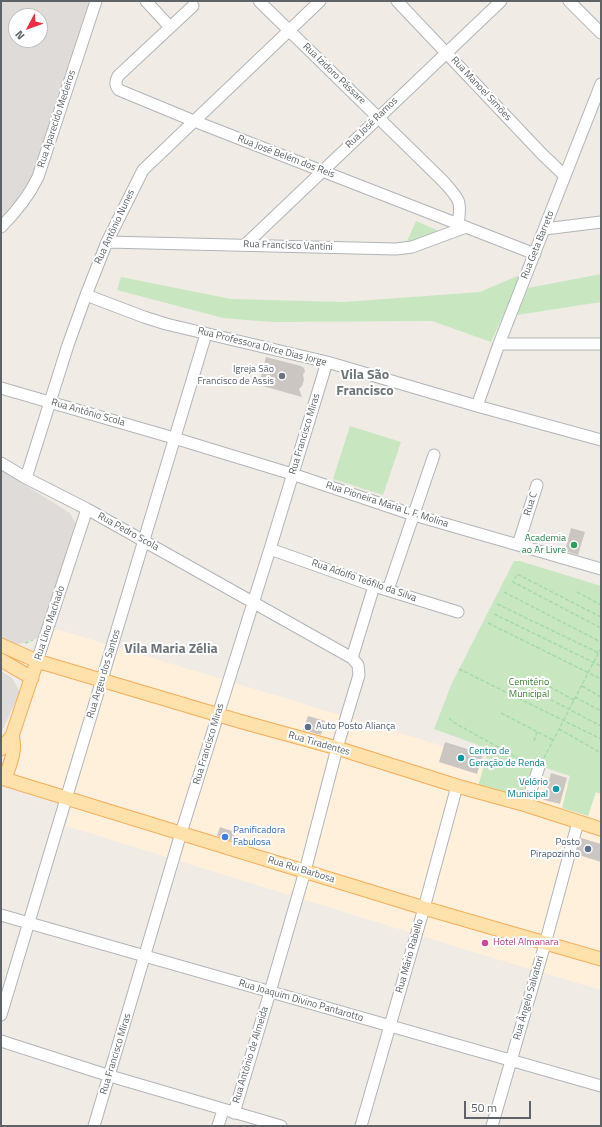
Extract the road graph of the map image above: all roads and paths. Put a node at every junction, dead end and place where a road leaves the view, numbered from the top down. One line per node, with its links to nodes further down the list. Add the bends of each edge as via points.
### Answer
1 (96, 1): 20 (street, Rua Aparecido Medeiros, via 38,177 28,195)
2 (146, 1): 9 (street)
3 (259, 1): 10 (street, Rua Izidoro Pássare)
4 (320, 1): 10 (street, Rua Antônio Nunes)
5 (397, 1): 12 (street, Rua Manoel Simões)
6 (501, 1): 12 (street, Rua José Ramos)
7 (569, 1): 11 (street)
8 (193, 6): 9 (street, Rua José Belém dos Reis)
9 (170, 27): 15 (street, Rua José Belém dos Reis, via 118,76 116,87)
10 (289, 30): 14 (street, Rua Izidoro Pássare); 15 (street, Rua Antônio Nunes)
11 (601, 33)
12 (446, 53): 14 (street, Rua José Ramos); 17 (street, Rua Manoel Simões)
13 (601, 84): 17 (street, Rua Geta Barreto)
14 (378, 117): 16 (street, Rua José Ramos); 19 (street, Rua Izidoro Pássare, via 451,190 460,206)
15 (194, 121): 16 (street, Rua José Belém dos Reis); 22 (street, Rua Antônio Nunes, via 143,170)
16 (322, 170): 19 (street, Rua José Belém dos Reis); 23 (street, Rua José Ramos)
17 (566, 176): 21 (street, Rua Geta Barreto)
18 (601, 222): 21 (street)
19 (462, 225): 23 (street, Rua Francisco Vantini, via 406,248 396,249); 24 (street, Rua José Belém dos Reis)
20 (1, 227)
21 (545, 229): 24 (street, Rua Geta Barreto)
22 (107, 242): 23 (street, Rua Francisco Vantini); 25 (street, Rua Antônio Nunes)
23 (245, 245)
24 (535, 254): 27 (street, Rua Geta Barreto)
25 (86, 294): 26 (street, Rua Professora Dirce Dias Jorge, via 144,317); 31 (street, Rua Antônio Nunes)
26 (206, 334): 29 (street, Rua Professora Dirce Dias Jorge); 33 (street, Rua Argeu dos Santos)
27 (499, 344): 28 (street); 32 (street, Rua Geta Barreto)
28 (601, 344)
29 (327, 362): 32 (street, Rua Professora Dirce Dias Jorge); 37 (street, Rua Francisco Miras)
30 (1, 388): 31 (street, Rua Antônio Scola)
31 (51, 402): 33 (street, Rua Antônio Scola); 38 (street, Rua Antônio Nunes)
32 (477, 406): 34 (street, Rua Professora Dirce Dias Jorge)
33 (174, 438): 37 (street, Rua Pioneira Maria L. F. Molina); 42 (street, Rua Argeu dos Santos)
34 (601, 440)
35 (434, 455): 41 (street)
36 (1, 463): 38 (street, Rua Pedro Scola)
37 (292, 474): 41 (street, Rua Pioneira Maria L. F. Molina); 44 (street, Rua Francisco Miras)
38 (26, 478): 40 (street, Rua Pedro Scola)
39 (537, 485): 43 (street, Rua C)
40 (87, 509): 42 (street, Rua Pedro Scola); 65 (street, Rua Lino Machado)
41 (414, 515): 43 (street, Rua Pioneira Maria L. F. Molina); 47 (street)
42 (144, 541): 50 (street, Rua Pedro Scola); 72 (street, Rua Argeu dos Santos)
43 (518, 545): 45 (street, Rua Pioneira Maria L. F. Molina)
44 (270, 549): 46 (street, Rua Adolfo Teófilo da Silva); 50 (street, Rua Francisco Miras)
45 (601, 569)
46 (374, 586): 47 (street, Rua Adolfo Teófilo da Silva); 63 (street)
47 (388, 590): 53 (street, Rua Adolfo Teófilo da Silva)
48 (504, 592): 58 (path)
49 (577, 592): 52 (path)
50 (254, 603): 63 (street, Rua Pedro Scola); 82 (street, Rua Francisco Miras)
51 (497, 604): 61 (path)
52 (601, 605)
53 (458, 612)
54 (494, 614): 66 (path)
55 (601, 617): 57 (path, via 517,574 513,582)
56 (488, 623): 69 (path)
57 (601, 628)
58 (601, 642)
59 (1, 645): 65 (main road, Rua Tiradentes)
60 (601, 648): 61 (path)
61 (598, 653): 62 (path); 66 (path)
62 (601, 654)
63 (352, 658): 92 (street, Rua Antônio de Almeida, via 358,665 359,675)
64 (1, 660): 70 (main road)
65 (37, 661): 70 (main road, Rua Lino Machado); 72 (main road, Rua Tiradentes)
66 (594, 662): 67 (path); 69 (path)
67 (601, 666)
68 (459, 669): 84 (path)
69 (588, 672): 71 (path); 74 (path)
70 (32, 678): 88 (main road, Rua Lino Machado)
71 (601, 679)
72 (101, 680): 82 (main road, Rua Tiradentes); 98 (street, Rua Argeu dos Santos)
73 (539, 681): 78 (path)
74 (581, 686): 76 (path); 77 (path)
75 (540, 694): 79 (path)
76 (575, 697): 78 (path); 80 (path)
77 (601, 697)
78 (574, 700): 79 (path)
79 (569, 709): 84 (path); 85 (path)
80 (601, 711)
81 (501, 713): 87 (path)
82 (219, 714): 92 (main road, Rua Tiradentes); 102 (street, Rua Francisco Miras)
83 (449, 718): 95 (path)
84 (564, 720): 86 (path); 89 (path)
85 (601, 726)
86 (559, 729): 91 (path); 94 (path)
87 (537, 732): 90 (path); 91 (path)
88 (12, 736): 93 (main road, Rua Lino Machado); 96 (main road, Rua Lino Machado, via 13,753)
89 (601, 739)
90 (534, 740)
91 (553, 740): 95 (path)
92 (337, 748): 97 (main road, Rua Tiradentes); 103 (street, Rua Antônio de Almeida)
93 (1, 749)
94 (601, 753)
95 (539, 768): 99 (street)
96 (3, 779): 98 (main road, Rua Rui Barbosa)
97 (457, 786): 99 (main road, Rua Tiradentes); 104 (street, Rua Mário Rabello)
98 (67, 798): 102 (main road, Rua Rui Barbosa); 106 (street, Rua Argeu dos Santos)
99 (526, 805): 100 (main road, Rua Tiradentes)
100 (578, 822): 101 (main road, Rua Tiradentes); 107 (street, Rua Ângelo Salvatori)
101 (601, 829)
102 (181, 833): 103 (main road, Rua Rui Barbosa); 108 (street, Rua Francisco Miras)
103 (305, 871): 104 (main road, Rua Rui Barbosa); 110 (street, Rua Antônio de Almeida)
104 (424, 908): 107 (main road, Rua Rui Barbosa); 112 (street, Rua Mário Rabello)
105 (1, 915): 106 (street, Rua Joaquim Divino Pantarotto)
106 (29, 923): 108 (street, Rua Joaquim Divino Pantarotto); 111 (street, Rua Argeu dos Santos)
107 (545, 944): 109 (main road, Rua Rui Barbosa); 114 (street, Rua Ângelo Salvatori)
108 (145, 956): 110 (street, Rua Joaquim Divino Pantarotto); 115 (street, Rua Francisco Miras)
109 (601, 959)
110 (270, 992): 112 (street, Rua Joaquim Divino Pantarotto); 118 (street, Rua Antônio de Almeida)
111 (1, 1015)
112 (390, 1026): 114 (street, Rua Joaquim Divino Pantarotto); 122 (street, Rua Mário Rabello)
113 (1, 1041): 115 (street)
114 (511, 1060): 116 (street, Rua Joaquim Divino Pantarotto); 123 (street, Rua Ângelo Salvatori)
115 (110, 1076): 117 (street); 119 (street, Rua Francisco Miras)
116 (601, 1086)
117 (223, 1110): 118 (street); 120 (street, Rua Antônio de Almeida)
118 (234, 1112): 121 (street)
119 (94, 1126)
120 (218, 1126)
121 (280, 1126)
122 (361, 1126)
123 (492, 1126)

